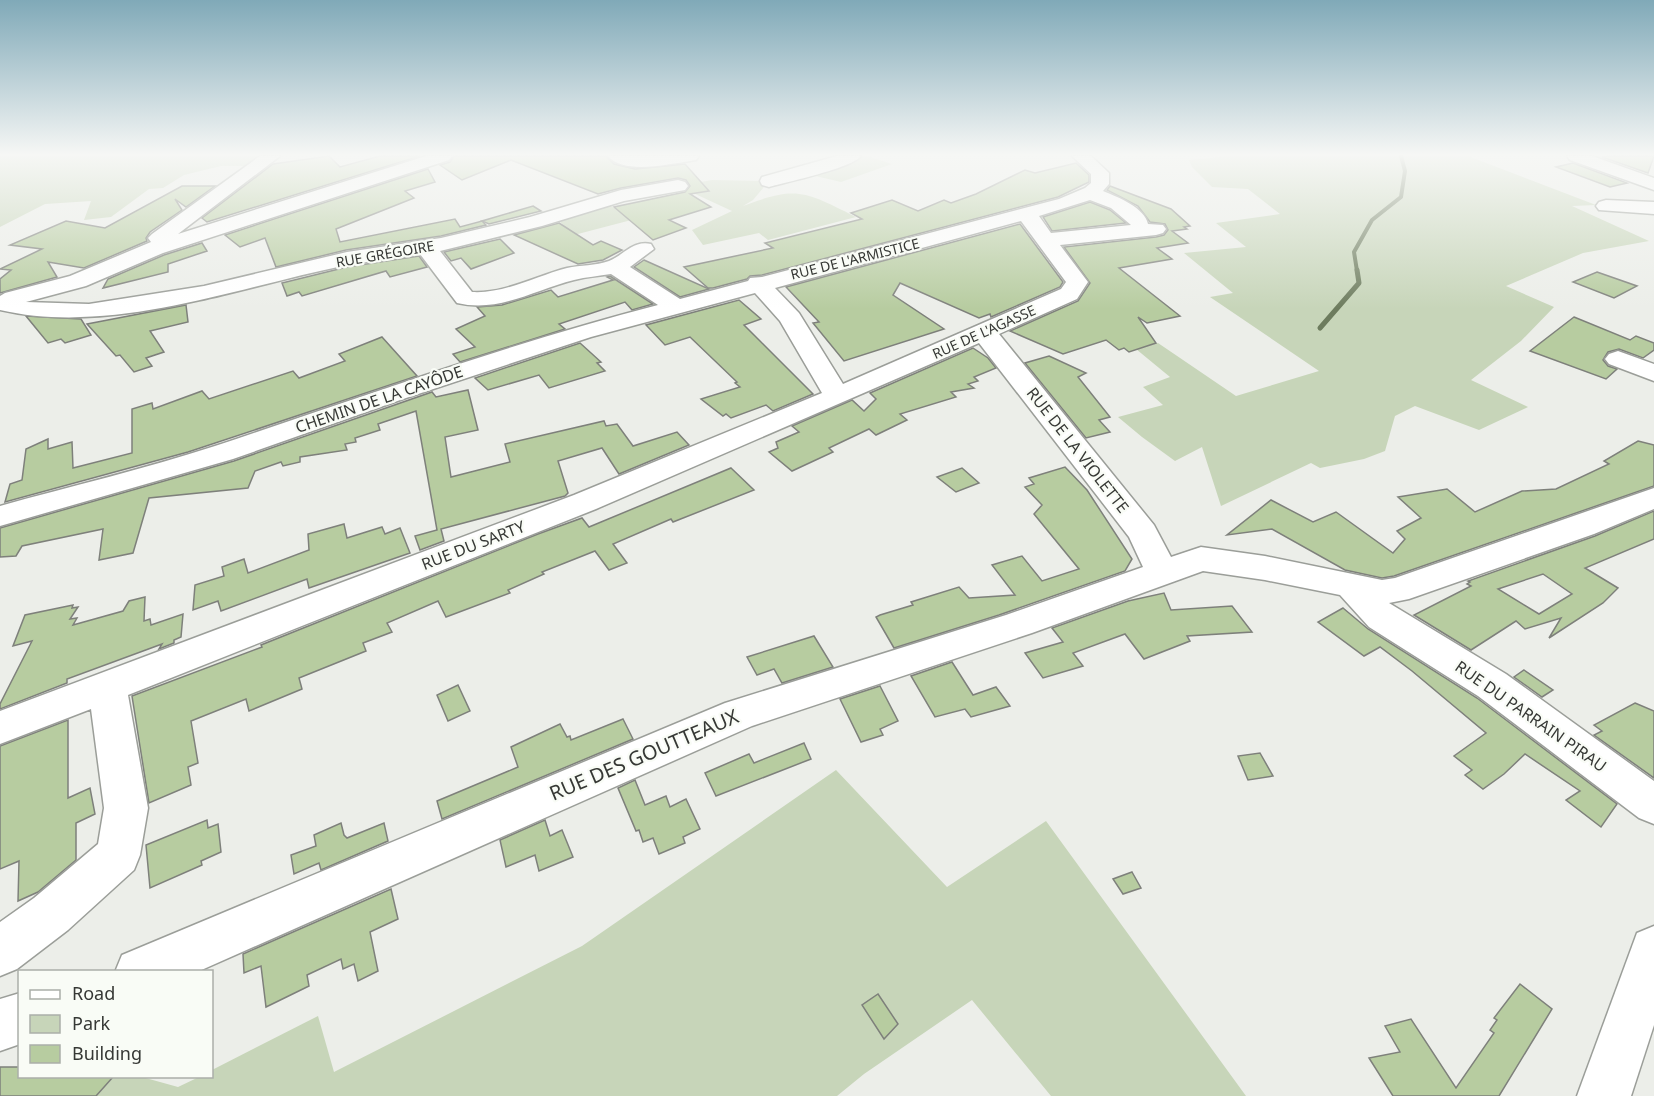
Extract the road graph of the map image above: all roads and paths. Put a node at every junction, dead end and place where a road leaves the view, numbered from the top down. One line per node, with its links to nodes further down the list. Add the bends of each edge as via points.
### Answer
1 (201, 207): 11 (street, via 158,239)
2 (283, 207): 11 (street)
3 (584, 207): 10 (street, RUE GRÉGOIRE)
4 (1049, 207): 8 (street, RUE DE L'ARMISTICE)
5 (1122, 207): 9 (street, via 1148,225)
6 (1634, 207): 7 (street)
7 (1654, 208)
8 (1027, 215): 9 (street, RUE DE L'AGASSE); 14 (street, RUE DE L'ARMISTICE)
9 (1046, 240): 17 (street, RUE DE L'AGASSE, via 1077,282 1069,294)
10 (425, 246): 13 (street, via 465,298 488,300 571,274); 15 (street, RUE GRÉGOIRE, via 347,259 204,293 89,311 30,310)
11 (156, 248): 15 (street, via 88,276)
12 (643, 249): 13 (street)
13 (615, 267): 16 (street)
14 (758, 283): 16 (street, CHEMIN DE LA CAYÔDE); 20 (street, via 790,318)
15 (0, 302)
16 (676, 306): 22 (street, CHEMIN DE LA CAYÔDE, via 396,392 223,453)
17 (984, 332): 20 (street, RUE DE L'AGASSE); 23 (street, RUE DE LA VIOLETTE, via 1143,533)
18 (1618, 359): 19 (street)
19 (1654, 373)
20 (837, 396): 25 (street, RUE DU SARTY, via 585,502)
21 (1654, 498): 24 (street, RUE DES GOUTTEAUX, via 1419,584 1382,591)
22 (0, 516)
23 (1163, 573): 24 (street, RUE DES GOUTTEAUX, via 1201,559); 30 (street, RUE DES GOUTTEAUX, via 739,714)
24 (1350, 585): 27 (street, RUE DU PARRAIN PIRAU, via 1382,618 1492,685)
25 (107, 687): 26 (street, RUE DU SARTY); 29 (street, via 126,808 118,855 51,914)
26 (0, 728)
27 (1654, 805)
28 (1654, 950): 33 (street)
29 (0, 952)
30 (144, 970)
31 (18, 1019): 32 (street)
32 (0, 1025)
33 (1604, 1096)

